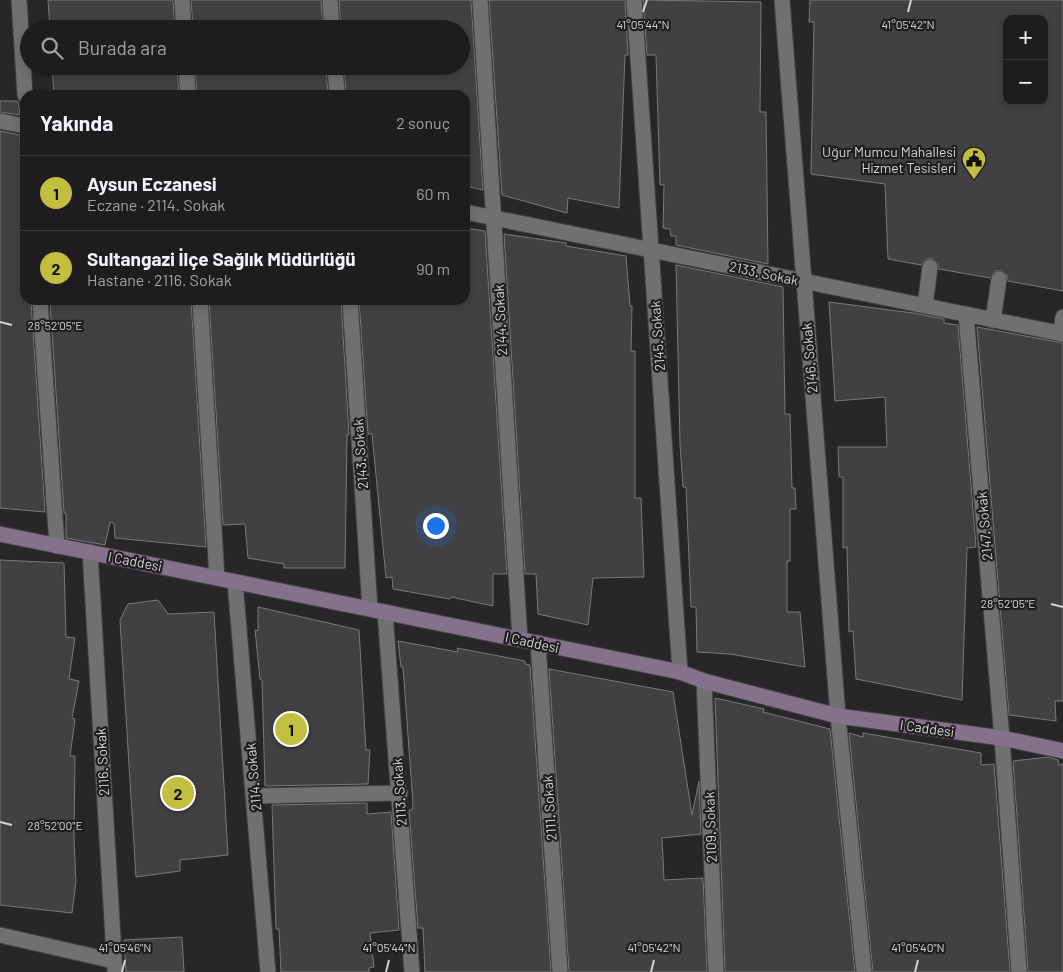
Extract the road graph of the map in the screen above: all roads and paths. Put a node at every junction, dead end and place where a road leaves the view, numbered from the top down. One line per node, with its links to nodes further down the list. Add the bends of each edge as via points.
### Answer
1 (19, 0): 7 (street)
2 (182, 0): 8 (street)
3 (330, 0): 9 (street)
4 (480, 0): 19 (street, 2144. Sokak)
5 (634, 0): 20 (street, 2145. Sokak)
6 (782, 0): 23 (street, 2146. Sokak)
7 (20, 20)
8 (183, 20)
9 (331, 20)
10 (24, 75): 13 (street)
11 (187, 75): 14 (street)
12 (336, 75): 15 (street)
13 (25, 90)
14 (188, 90)
15 (337, 90)
16 (0, 121): 17 (street)
17 (20, 125)
18 (470, 213): 19 (street, 2133. Sokak)
19 (494, 218): 20 (street, 2133. Sokak); 38 (street, 2144. Sokak)
20 (651, 250): 23 (street, 2133. Sokak); 40 (street, 2145. Sokak)
21 (930, 267): 27 (street)
22 (999, 279): 30 (street)
23 (802, 281): 27 (street, 2133. Sokak); 42 (street, 2146. Sokak)
24 (40, 305): 33 (street)
25 (200, 305): 35 (street)
26 (350, 305): 37 (street, 2143. Sokak)
27 (925, 306): 28 (street, 2133. Sokak)
28 (966, 314): 30 (street, 2133. Sokak); 43 (street, 2147. Sokak)
29 (1063, 317): 31 (street)
30 (993, 320): 31 (street, 2133. Sokak)
31 (1062, 334)
32 (0, 534): 33 (street, I Caddesi)
33 (57, 546): 34 (street, I Caddesi)
34 (90, 552): 35 (street, I Caddesi); 48 (street, 2116. Sokak)
35 (217, 578): 36 (street, I Caddesi)
36 (236, 582): 37 (street, I Caddesi); 46 (street, 2114. Sokak)
37 (378, 611): 38 (street, I Caddesi); 45 (street, 2113. Sokak)
38 (520, 640): 39 (street, I Caddesi)
39 (538, 643): 40 (street, I Caddesi); 51 (street, 2111. Sokak)
40 (680, 672): 41 (street, I Caddesi)
41 (704, 681): 42 (street, I Caddesi); 52 (street, 2109. Sokak)
42 (838, 716): 43 (street, I Caddesi); 53 (street, 2146. Sokak)
43 (1002, 738): 44 (street, I Caddesi); 54 (street, 2147. Sokak)
44 (1063, 751)
45 (400, 793): 46 (street); 50 (street, 2113. Sokak)
46 (255, 796): 49 (street, 2114. Sokak)
47 (0, 935): 48 (street)
48 (115, 966)
49 (268, 972)
50 (412, 972)
51 (560, 972)
52 (716, 972)
53 (864, 972)
54 (1019, 972)

